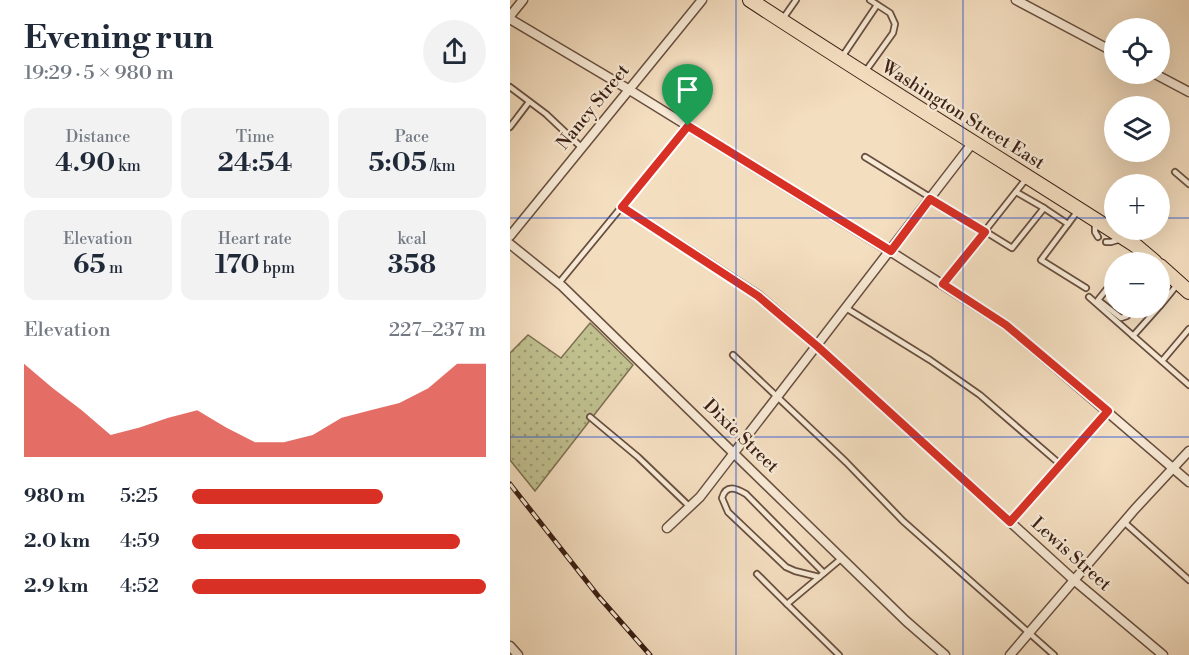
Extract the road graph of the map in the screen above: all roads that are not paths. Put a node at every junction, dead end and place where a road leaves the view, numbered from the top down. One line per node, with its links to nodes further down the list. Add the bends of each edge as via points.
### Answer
1 (523, 0): 8 (street)
2 (702, 0): 15 (street, Nancy Street)
3 (750, 0): 9 (main road, Washington Street East)
4 (796, 0): 9 (lane)
5 (870, 0): 7 (lane)
6 (1016, 0): 10 (street)
7 (877, 5): 11 (lane); 12 (lane, via 890,13 895,24)
8 (510, 18): 15 (street)
9 (782, 21): 11 (main road, Washington Street East)
10 (1104, 47)
11 (840, 59): 12 (main road, Washington Street East)
12 (864, 75): 20 (main road, Washington Street East)
13 (1170, 82): 16 (street)
14 (510, 87): 17 (lane)
15 (628, 88): 18 (street); 21 (street, Nancy Street)
16 (1189, 92)
17 (530, 102): 19 (lane); 21 (lane)
18 (688, 126): 28 (lane); 42 (street)
19 (510, 127)
20 (974, 141): 24 (main road, Washington Street East); 27 (street)
21 (582, 148): 35 (street, Nancy Street)
22 (865, 157): 27 (lane)
23 (1175, 171): 25 (lane)
24 (1028, 177): 26 (lane); 30 (main road, Washington Street East)
25 (1189, 184)
26 (1016, 192): 29 (lane); 34 (lane)
27 (930, 199): 34 (lane); 42 (street)
28 (622, 207): 44 (lane); 56 (street, Lewis Street, via 758,296)
29 (1044, 208): 32 (lane); 34 (lane, via 1012,248)
30 (1079, 209): 31 (main road, Washington Street East); 32 (lane)
31 (1096, 220): 33 (main road, Washington Street East); 36 (lane)
32 (1068, 224): 46 (lane, via 1041,260)
33 (1104, 225)
34 (985, 232): 45 (lane)
35 (510, 236)
36 (1098, 237)
37 (1118, 240): 39 (lane)
38 (1127, 240): 41 (main road, Washington Street East)
39 (1106, 242)
40 (510, 244): 44 (street, Dixie Street)
41 (1140, 250)
42 (891, 251): 45 (street); 52 (street)
43 (1170, 277): 47 (main road, Washington Street East)
44 (559, 283): 64 (street, Dixie Street)
45 (943, 284): 61 (street, via 1006,325)
46 (1086, 288)
47 (1184, 288): 50 (lane)
48 (1104, 292): 51 (lane, via 1098,300)
49 (1089, 297): 55 (lane)
50 (1170, 299)
51 (1104, 305)
52 (846, 308): 56 (street); 65 (lane, via 980,395)
53 (1149, 318): 55 (lane)
54 (1189, 329): 58 (lane)
55 (1133, 336): 58 (lane)
56 (817, 346): 60 (street); 69 (street, Lewis Street)
57 (733, 356): 60 (lane)
58 (1162, 361): 59 (lane)
59 (1189, 385)
60 (777, 397): 64 (street); 78 (lane, via 903,521)
61 (1108, 411): 65 (lane); 66 (street)
62 (590, 417): 68 (lane)
63 (1189, 451): 66 (street)
64 (734, 452): 68 (street); 72 (street, Dixie Street)
65 (1061, 465): 69 (lane)
66 (1174, 468): 67 (street); 70 (street)
67 (1189, 482)
68 (690, 507): 71 (street)
69 (1010, 522): 76 (street, Lewis Street)
70 (1124, 522): 75 (lane); 76 (street)
71 (667, 528)
72 (842, 558): 74 (lane); 82 (street, Dixie Street)
73 (758, 574): 77 (lane)
74 (822, 575): 74 (lane, via 786,567 728,512 723,492 733,487 746,494); 77 (lane)
75 (1189, 580)
76 (1075, 581): 78 (street); 85 (street, Lewis Street)
77 (787, 604): 81 (lane)
78 (1029, 633): 83 (street); 84 (lane)
79 (510, 646): 80 (street)
80 (518, 655)
81 (839, 655)
82 (945, 655)
83 (1010, 655)
84 (1054, 655)
85 (1163, 655)

